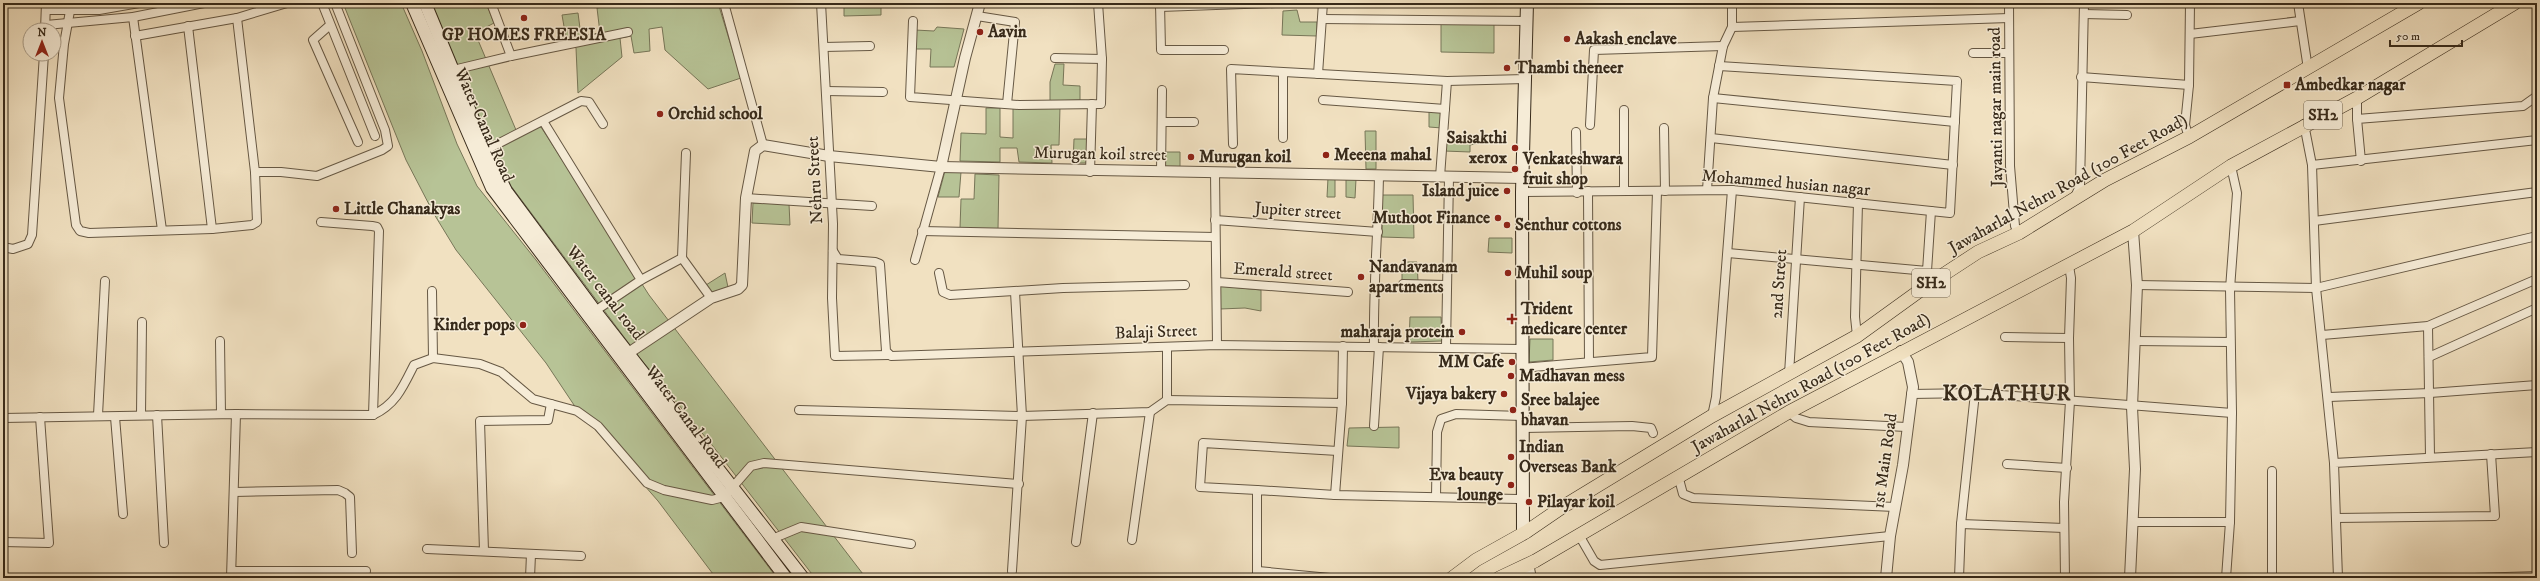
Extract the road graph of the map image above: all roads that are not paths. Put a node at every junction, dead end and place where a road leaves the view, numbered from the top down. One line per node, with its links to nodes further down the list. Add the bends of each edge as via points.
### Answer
1 (204, 3): 32 (street)
2 (256, 3): 28 (street)
3 (287, 3): 28 (street)
4 (322, 3): 42 (street)
5 (335, 3): 107 (street, via 385,130 388,146 317,176)
6 (412, 3): 48 (main road)
7 (425, 3): 48 (main road, Water canal road)
8 (491, 3): 55 (street)
9 (724, 3): 97 (street)
10 (821, 3): 51 (street, Nehru Street)
11 (980, 3): 31 (street)
12 (1098, 3): 57 (street)
13 (1275, 3): 24 (street)
14 (1323, 3): 34 (street)
15 (1526, 3): 37 (main road)
16 (1732, 3): 44 (street)
17 (2009, 3): 35 (street, Jayanti nagar main road)
18 (2084, 3): 29 (street)
19 (2190, 3): 46 (street)
20 (2298, 3): 38 (street)
21 (2420, 3): 60 (main road, Jawaharlal Nehru Road (100 Feet Road) / SH2)
22 (2515, 3): 73 (main road, Jawaharlal Nehru Road (100 Feet Road) / SH2)
23 (133, 4): 25 (street)
24 (1160, 5): 52 (street, via 1161,50)
25 (98, 6): 27 (street)
26 (46, 7): 27 (street); 39 (street)
27 (70, 11): 40 (street)
28 (258, 12): 33 (street)
29 (2084, 14): 30 (street); 64 (street)
30 (2127, 15)
31 (977, 16): 75 (street); 76 (street, via 1015,22)
32 (133, 17): 40 (street); 47 (street)
33 (237, 18): 43 (street); 107 (street)
34 (1322, 18): 37 (street); 63 (street)
35 (2009, 18): 44 (street); 54 (street, Jayanti nagar main road)
36 (913, 21): 75 (street, via 910,97)
37 (1526, 21): 65 (main road)
38 (2300, 21): 46 (street); 60 (street)
39 (46, 22)
40 (67, 24): 41 (street); 132 (street, via 59,98 76,225 80,231 89,233)
41 (62, 25)
42 (330, 25): 90 (street); 95 (street, via 313,40)
43 (188, 26): 47 (street); 131 (street)
44 (1732, 26): 50 (street)
45 (628, 32): 55 (street)
46 (2190, 34): 67 (street)
47 (135, 36): 132 (street)
48 (434, 41): 61 (main road, Water canal road)
49 (870, 46): 51 (street)
50 (1723, 46): 59 (street); 87 (street, via 1594,50)
51 (824, 47): 69 (street, Nehru Street)
52 (1224, 50)
53 (1973, 53): 54 (street)
54 (2009, 53): 136 (street, Jayanti nagar main road, via 2010,166 2015,226)
55 (512, 56): 61 (street)
56 (1055, 58): 57 (street)
57 (1102, 59): 77 (street, via 1102,104)
58 (43, 62): 139 (street, via 32,235 28,244 13,249)
59 (1719, 66): 72 (street); 84 (street, via 1957,80)
60 (2308, 69): 91 (main road, Jawaharlal Nehru Road (100 Feet Road) / SH2)
61 (447, 72): 98 (main road, Water canal road)
62 (1283, 73): 63 (street); 92 (street); 96 (street, via 1231,69)
63 (1318, 74): 66 (street)
64 (2081, 77): 67 (street); 123 (street, via 2080,186)
65 (1525, 79): 66 (street); 112 (main road)
66 (1447, 81): 78 (street)
67 (2189, 85): 91 (street, via 2185,125)
68 (1162, 90): 82 (street)
69 (826, 91): 70 (street); 100 (street, Nehru Street)
70 (883, 92)
71 (2537, 96): 80 (street, via 2523,106)
72 (1713, 98): 84 (street); 93 (street)
73 (2357, 98): 80 (street); 86 (main road, Jawaharlal Nehru Road (100 Feet Road) / SH2)
74 (1323, 100): 78 (street)
75 (955, 102): 76 (street); 105 (street)
76 (1007, 104): 77 (street)
77 (1092, 104): 106 (street)
78 (1445, 109): 111 (street)
79 (1624, 110): 116 (street)
80 (2357, 119): 101 (street)
81 (543, 121): 85 (street, via 586,100); 98 (street); 150 (street)
82 (1162, 122): 83 (street); 108 (street)
83 (1194, 122)
84 (1955, 122): 102 (street)
85 (604, 124)
86 (2304, 124): 103 (street); 104 (main road, Jawaharlal Nehru Road (100 Feet Road) / SH2)
87 (1590, 125)
88 (1664, 128): 117 (street)
89 (1576, 132): 119 (street)
90 (375, 136)
91 (2189, 137): 123 (main road, Jawaharlal Nehru Road (100 Feet Road) / SH2, via 2105,180)
92 (1283, 138)
93 (1711, 138): 102 (street); 113 (street)
94 (2537, 140): 101 (street)
95 (358, 142)
96 (1233, 144)
97 (763, 145): 100 (street, Murugan koil street); 122 (street, via 755,151)
98 (481, 153): 165 (main road, Water canal road); 234 (main road, Water Canal Road, via 492,188)
99 (686, 153): 142 (street)
100 (830, 156): 105 (street, Murugan koil street); 124 (street, Nehru Street)
101 (2361, 160): 103 (street)
102 (1953, 165): 127 (street, Mohammed husian nagar, via 1950,213)
103 (2312, 165): 129 (street)
104 (2231, 166): 134 (main road, Jawaharlal Nehru Road (100 Feet Road) / SH2); 158 (street, via 2237,193)
105 (941, 167): 106 (street, Murugan koil street); 133 (street)
106 (1091, 171): 108 (street, Murugan koil street)
107 (255, 172): 131 (street, via 257,222 252,225)
108 (1161, 172): 109 (street, Murugan koil street)
109 (1216, 172): 110 (street, Murugan koil street); 128 (street)
110 (1378, 176): 111 (street, Murugan koil street); 135 (street)
111 (1445, 177): 112 (street, Murugan koil street); 156 (street)
112 (1522, 178): 118 (main road)
113 (1707, 190): 114 (street, Mohammed husian nagar); 117 (street, Mohammed husian nagar)
114 (1732, 190): 121 (street, Mohammed husian nagar); 141 (street)
115 (1588, 191): 116 (street, Mohammed husian nagar); 119 (street, Mohammed husian nagar); 187 (street)
116 (1624, 191): 117 (street, Mohammed husian nagar)
117 (1661, 191): 187 (street, via 1652,357)
118 (1522, 192): 119 (street, Mohammed husian nagar); 180 (main road)
119 (1576, 192)
120 (2537, 192): 129 (street)
121 (1800, 197): 125 (street, Mohammed husian nagar); 143 (street, 2nd Street)
122 (746, 198): 124 (street); 163 (street, via 742,285)
123 (2073, 200): 136 (main road, Jawaharlal Nehru Road (100 Feet Road) / SH2)
124 (832, 202): 126 (street); 140 (street, Nehru Street)
125 (1858, 203): 127 (street, Mohammed husian nagar); 145 (street)
126 (872, 206)
127 (1931, 211): 147 (street)
128 (1215, 220): 135 (street, Jupiter street); 138 (street)
129 (2314, 221): 159 (street)
130 (321, 222): 210 (street, via 372,226 379,231)
131 (212, 229): 132 (street)
132 (162, 230)
133 (922, 231): 138 (street); 144 (street)
134 (2133, 231): 146 (main road, Jawaharlal Nehru Road (100 Feet Road) / SH2); 157 (street)
135 (1378, 232): 178 (street, via 1373,294)
136 (2019, 233): 154 (main road, Jawaharlal Nehru Road (100 Feet Road) / SH2, via 1978,252)
137 (2537, 236): 159 (street)
138 (1215, 237): 152 (street)
139 (3, 247)
140 (833, 251): 184 (street, via 838,259 875,262 882,267); 184 (street, Nehru Street, via 835,356)
141 (1728, 253): 143 (street); 212 (street, via 1716,397)
142 (682, 258): 150 (street); 163 (street)
143 (1796, 258): 145 (street); 189 (street, 2nd Street)
144 (915, 260)
145 (1858, 263): 147 (street); 169 (street, via 1855,317)
146 (2069, 266): 171 (street); 182 (main road, Jawaharlal Nehru Road (100 Feet Road) / SH2)
147 (1927, 271): 154 (street)
148 (939, 273): 161 (street, via 944,292 950,295)
149 (2537, 279): 167 (street)
150 (641, 280): 165 (street)
151 (105, 281): 207 (street)
152 (1217, 282): 162 (street, Emerald street); 175 (street)
153 (1403, 284): 156 (street)
154 (1929, 284): 169 (main road, Jawaharlal Nehru Road (100 Feet Road) / SH2)
155 (1185, 285): 161 (street, via 1063,288)
156 (1446, 285): 179 (street)
157 (2137, 285): 158 (street); 173 (street)
158 (2230, 288): 159 (street); 174 (street)
159 (2316, 288): 168 (street)
160 (432, 291): 186 (street)
161 (1015, 292): 181 (street)
162 (1348, 292)
163 (711, 298): 183 (street)
164 (2537, 308): 185 (street)
165 (595, 311): 183 (main road, Water canal road)
166 (142, 322): 208 (street)
167 (2428, 326): 168 (street); 185 (street)
168 (2322, 335): 194 (street)
169 (1857, 336): 189 (main road, Jawaharlal Nehru Road (100 Feet Road) / SH2)
170 (2005, 337): 171 (street)
171 (2069, 338): 196 (street)
172 (220, 341): 205 (street)
173 (2136, 341): 174 (street); 199 (street)
174 (2229, 342): 204 (street)
175 (1217, 345): 176 (street, Balaji Street); 177 (street, Balaji Street)
176 (1167, 346): 181 (street, Balaji Street); 195 (street)
177 (1343, 346): 178 (street, Balaji Street); 197 (street)
178 (1377, 346): 179 (street, Balaji Street); 217 (street)
179 (1446, 347): 180 (street, Balaji Street)
180 (1522, 349): 188 (main road)
181 (1020, 351): 184 (street, Balaji Street); 211 (street)
182 (1901, 351): 193 (street, 1st Main Road, via 1908,362 1913,387); 202 (main road, Jawaharlal Nehru Road (100 Feet Road) / SH2)
183 (630, 352): 230 (main road, Water canal road)
184 (888, 355)
185 (2429, 357): 192 (street)
186 (433, 358): 198 (street, via 480,364 501,372 533,399); 210 (street, via 414,365 403,388 387,408)
187 (1589, 362): 188 (street)
188 (1522, 368): 216 (main road)
189 (1789, 374): 212 (main road, Jawaharlal Nehru Road (100 Feet Road) / SH2)
190 (2537, 385): 192 (street)
191 (1975, 392): 193 (street); 196 (street); 242 (street)
192 (2430, 393): 194 (street); 223 (street)
193 (1911, 394): 218 (street, 1st Main Road)
194 (2329, 397): 224 (street)
195 (1167, 400): 197 (street); 201 (street)
196 (2070, 401): 199 (street); 226 (street)
197 (1342, 403): 220 (street)
198 (551, 404): 234 (street, via 577,411 598,426 648,483 664,490 712,500); 254 (street, via 548,420 480,421)
199 (2132, 407): 204 (street); 240 (street, via 2135,469)
200 (798, 410): 211 (street)
201 (1150, 412): 203 (street); 248 (street)
202 (1789, 412): 218 (street, via 1796,418 1809,422); 228 (main road, Jawaharlal Nehru Road (100 Feet Road) / SH2)
203 (1094, 413): 211 (street); 250 (street)
204 (2232, 413): 241 (street)
205 (221, 414): 206 (street); 209 (street)
206 (236, 414): 210 (street); 232 (street)
207 (98, 415): 213 (street); 214 (street)
208 (141, 415): 209 (street); 214 (street)
209 (157, 415): 251 (street)
210 (373, 415)
211 (1022, 416): 229 (street)
212 (1712, 416): 244 (main road, Jawaharlal Nehru Road (100 Feet Road) / SH2)
213 (40, 417): 215 (street); 249 (street, via 49,543)
214 (115, 417): 238 (street)
215 (3, 418)
216 (1522, 422): 219 (street, via 1632,426 1651,428); 235 (street, via 1456,414 1442,419 1437,432); 236 (main road); 236 (main road)
217 (1374, 426)
218 (1906, 427): 237 (street, 1st Main Road)
219 (1653, 433)
220 (1338, 451): 231 (street, via 1203,443 1200,487); 233 (street)
221 (2537, 452): 222 (street)
222 (2490, 454): 223 (street); 239 (street, via 2495,516)
223 (2430, 457): 224 (street)
224 (2334, 463): 239 (street)
225 (2007, 464): 226 (street)
226 (2067, 468): 243 (street)
227 (2272, 471): 276 (street)
228 (1679, 479): 237 (street, via 1683,494 1693,498); 245 (main road, Jawaharlal Nehru Road (100 Feet Road) / SH2)
229 (1019, 484): 230 (street, via 764,463 751,466); 260 (street)
230 (734, 488): 234 (street); 247 (main road, Water canal road)
231 (1257, 490): 233 (street); 262 (street)
232 (234, 492): 255 (street, via 346,492 350,497); 261 (street)
233 (1335, 495): 235 (street)
234 (724, 497): 265 (main road, Water Canal Road)
235 (1436, 497): 236 (street)
236 (1521, 499): 244 (main road)
237 (1895, 507): 246 (street, 1st Main Road)
238 (123, 514)
239 (2336, 518): 277 (street)
240 (2132, 522): 241 (street); 274 (street)
241 (2230, 522): 275 (street)
242 (1961, 524): 243 (street); 272 (street)
243 (2064, 528): 273 (street)
244 (1520, 534): 268 (main road, Jawaharlal Nehru Road (100 Feet Road) / SH2, via 1476,560)
245 (1579, 535): 246 (street, via 1594,561 1600,565); 258 (main road, Jawaharlal Nehru Road (100 Feet Road) / SH2)
246 (1890, 536): 271 (street, 1st Main Road)
247 (772, 539): 252 (street, via 801,527); 266 (main road, Water canal road)
248 (1132, 540)
249 (3, 542)
250 (1076, 542)
251 (164, 543)
252 (912, 544)
253 (427, 549): 254 (street)
254 (484, 552): 256 (street)
255 (352, 553)
256 (531, 554): 257 (street); 264 (street)
257 (581, 556)
258 (1528, 564): 269 (main road, Jawaharlal Nehru Road (100 Feet Road) / SH2); 270 (street)
259 (366, 571): 261 (street)
260 (1012, 571)
261 (232, 574)
262 (1258, 574): 267 (street)
263 (2537, 576): 278 (street)
264 (530, 578)
265 (786, 578)
266 (804, 578)
267 (1330, 578)
268 (1452, 578)
269 (1499, 578)
270 (1531, 578)
271 (1886, 578)
272 (1959, 578)
273 (2065, 578)
274 (2130, 578)
275 (2226, 578)
276 (2272, 578)
277 (2338, 578)
278 (2474, 578)

